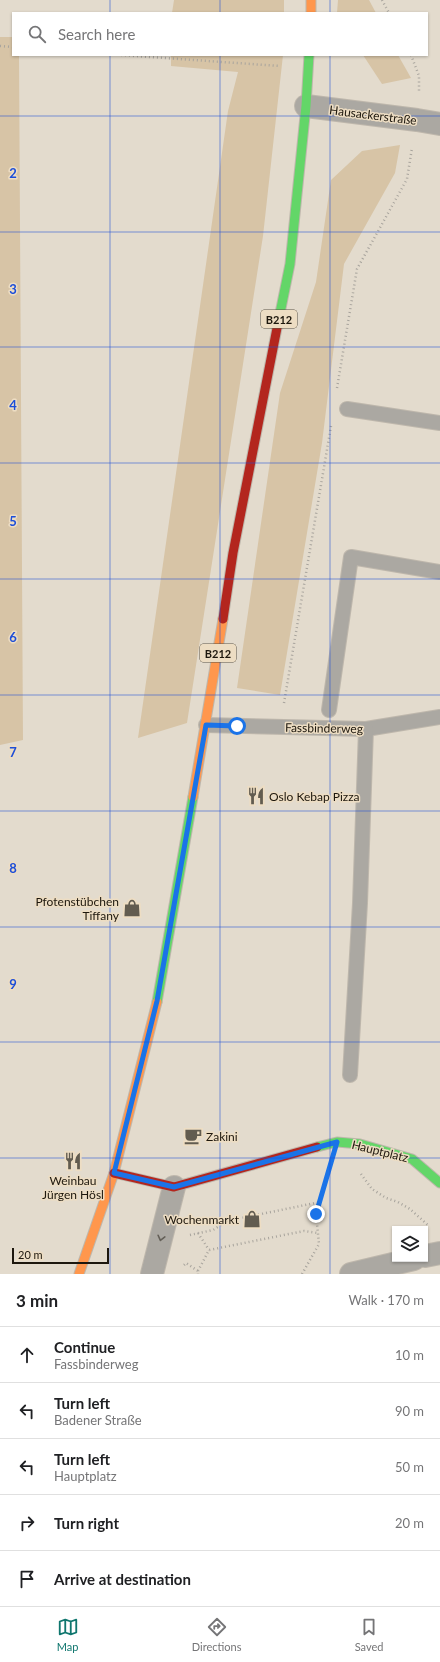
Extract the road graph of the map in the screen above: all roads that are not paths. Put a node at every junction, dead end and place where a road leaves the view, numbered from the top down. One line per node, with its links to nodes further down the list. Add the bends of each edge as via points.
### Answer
1 (311, 0): 2 (main road)
2 (311, 12)
3 (309, 56): 4 (main road, B212)
4 (306, 106): 5 (street, Hausackerstraße); 11 (main road, B212, via 290,264 233,553)
5 (440, 124)
6 (347, 409): 7 (lane)
7 (440, 423)
8 (440, 572): 9 (lane, via 351,557)
9 (329, 710)
10 (440, 717): 12 (lane, Fassbinderweg)
11 (206, 725): 12 (lane, Fassbinderweg); 14 (main road, B212, via 157,1001)
12 (366, 729): 13 (lane, via 360,903)
13 (350, 1075)
14 (114, 1173): 16 (main road, Hauptplatz); 20 (main road, B212)
15 (440, 1183): 16 (main road, Hauptplatz, via 412,1159 360,1144 337,1142)
16 (174, 1187): 21 (street, one-way to 21)
17 (440, 1253): 18 (street)
18 (428, 1255)
19 (401, 1262): 22 (street)
20 (79, 1274)
21 (152, 1274)
22 (351, 1274)

